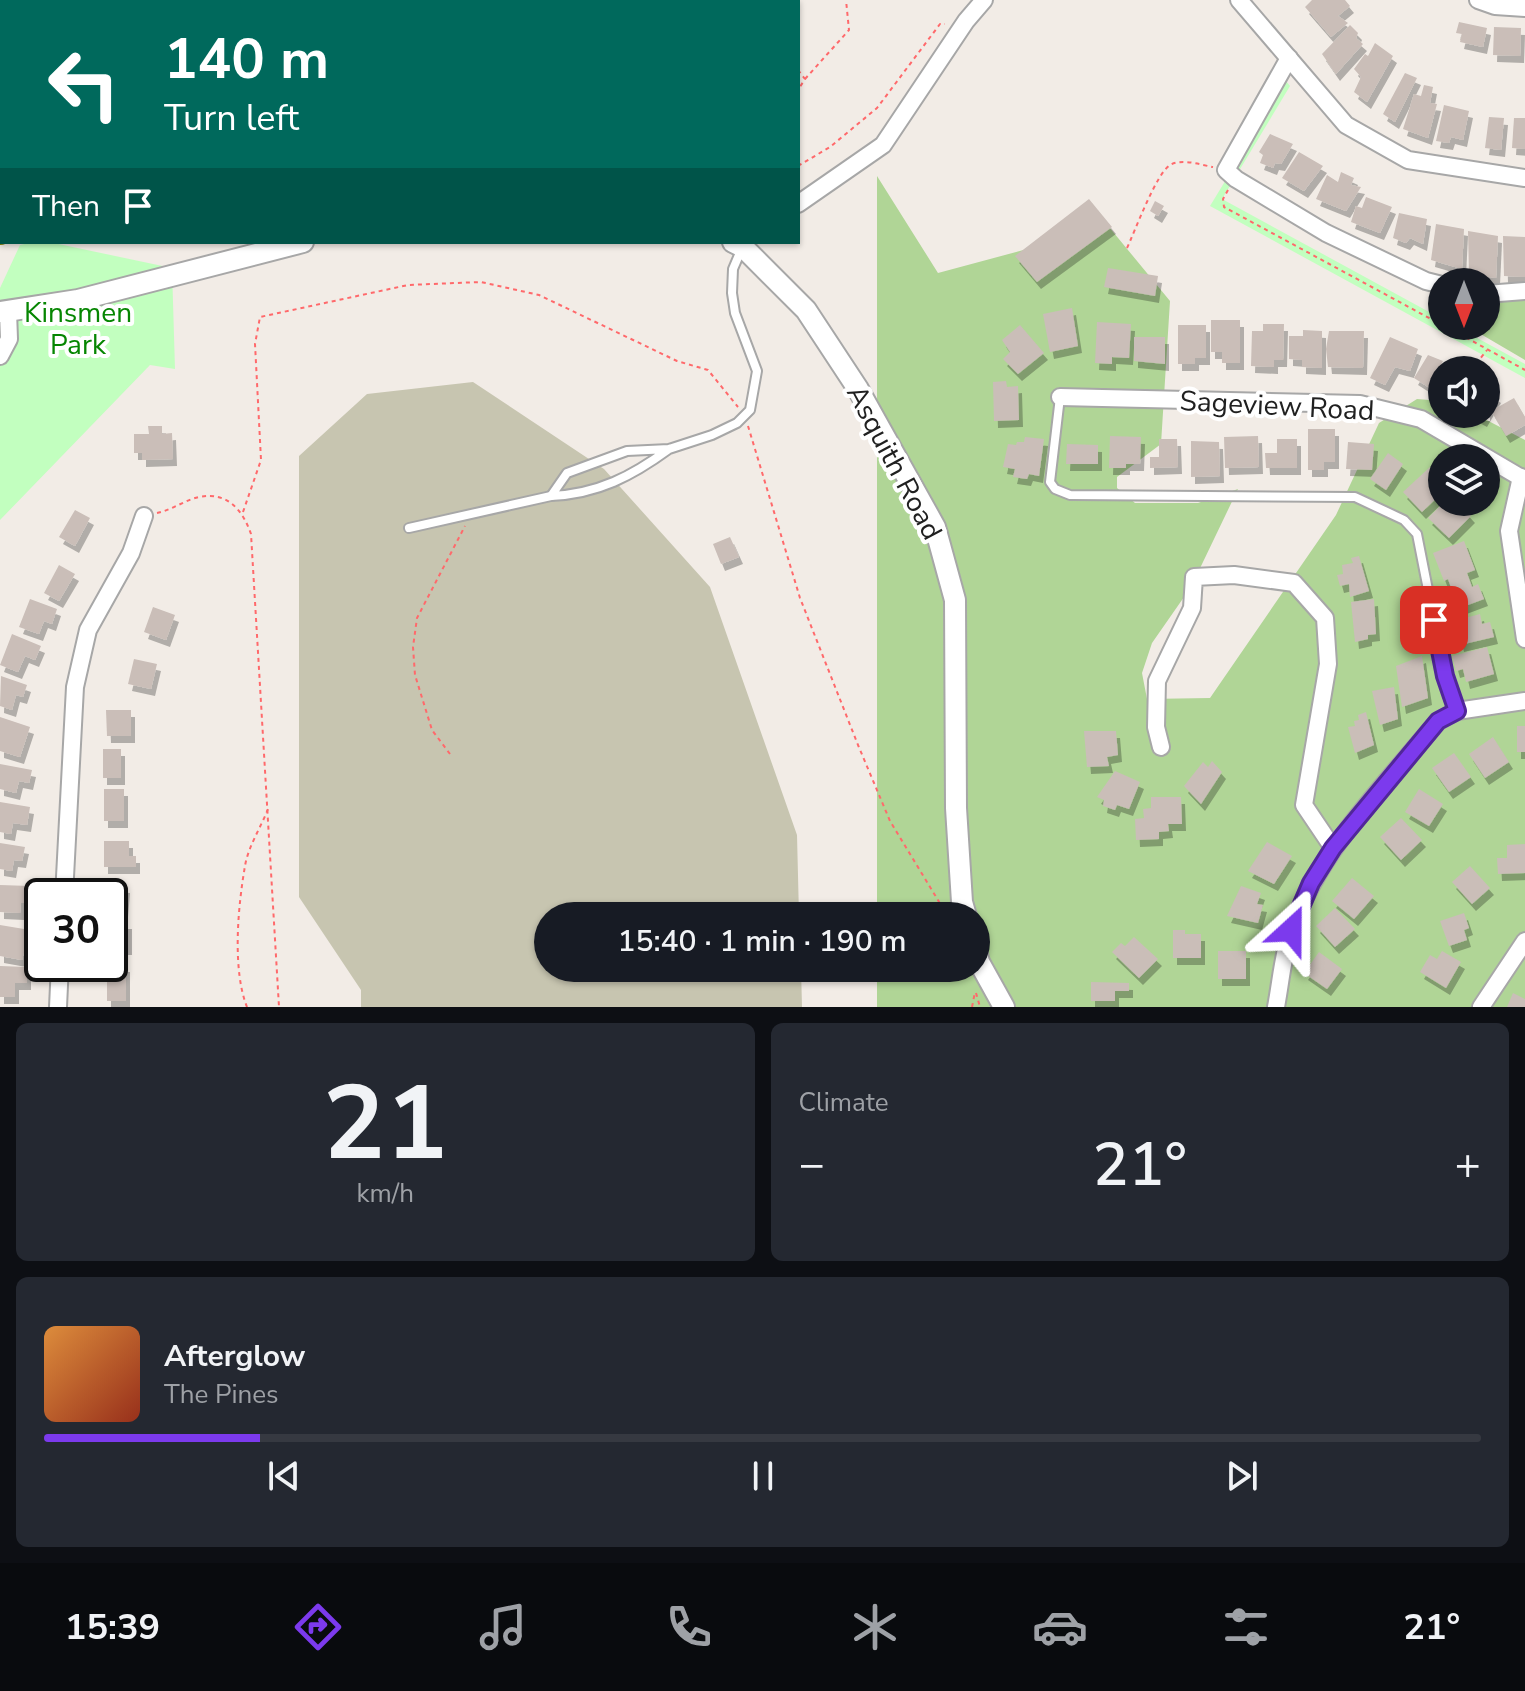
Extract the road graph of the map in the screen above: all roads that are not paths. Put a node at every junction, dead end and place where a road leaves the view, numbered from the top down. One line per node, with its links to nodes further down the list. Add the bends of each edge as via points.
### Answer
1 (984, 0): 7 (street, via 883,145)
2 (1239, 0): 5 (street)
3 (1478, 0): 4 (street)
4 (1525, 8)
5 (1289, 58): 6 (street, via 1346,125 1408,160); 10 (street, via 1231,174 1326,233)
6 (1525, 178)
7 (800, 203)
8 (295, 244): 13 (street, via 78,300)
9 (742, 244): 16 (lane, via 732,293 757,371 750,410 737,423); 27 (street, Asquith Road, via 806,310 858,389 935,527 955,600)
10 (1428, 282)
11 (1525, 291): 12 (street)
12 (1500, 293)
13 (4, 312): 14 (street, via 9,339)
14 (0, 356)
15 (1060, 397): 17 (street, Sageview Road, via 1360,404 1421,419); 23 (lane, via 1050,482 1070,495 1355,497 1404,520 1417,534)
16 (669, 449): 18 (lane, via 609,485 579,495); 18 (lane, via 627,451 567,473)
17 (1523, 479): 21 (street, via 1509,531)
18 (551, 496): 20 (lane)
19 (144, 516): 26 (street, via 131,553 88,630 75,687)
20 (409, 528)
21 (1525, 639)
22 (1525, 701): 23 (street)
23 (1457, 711): 25 (street, via 1438,721)
24 (1161, 747): 25 (street, via 1157,681 1192,608 1194,577 1234,575 1294,583 1325,618 1328,664 1304,805)
25 (1333, 848): 33 (street, via 1291,930)
26 (65, 878)
27 (962, 902)
28 (1525, 941): 34 (street)
29 (59, 982): 31 (street)
30 (990, 982): 32 (street)
31 (58, 1007)
32 (1004, 1007)
33 (1276, 1007)
34 (1481, 1007)

